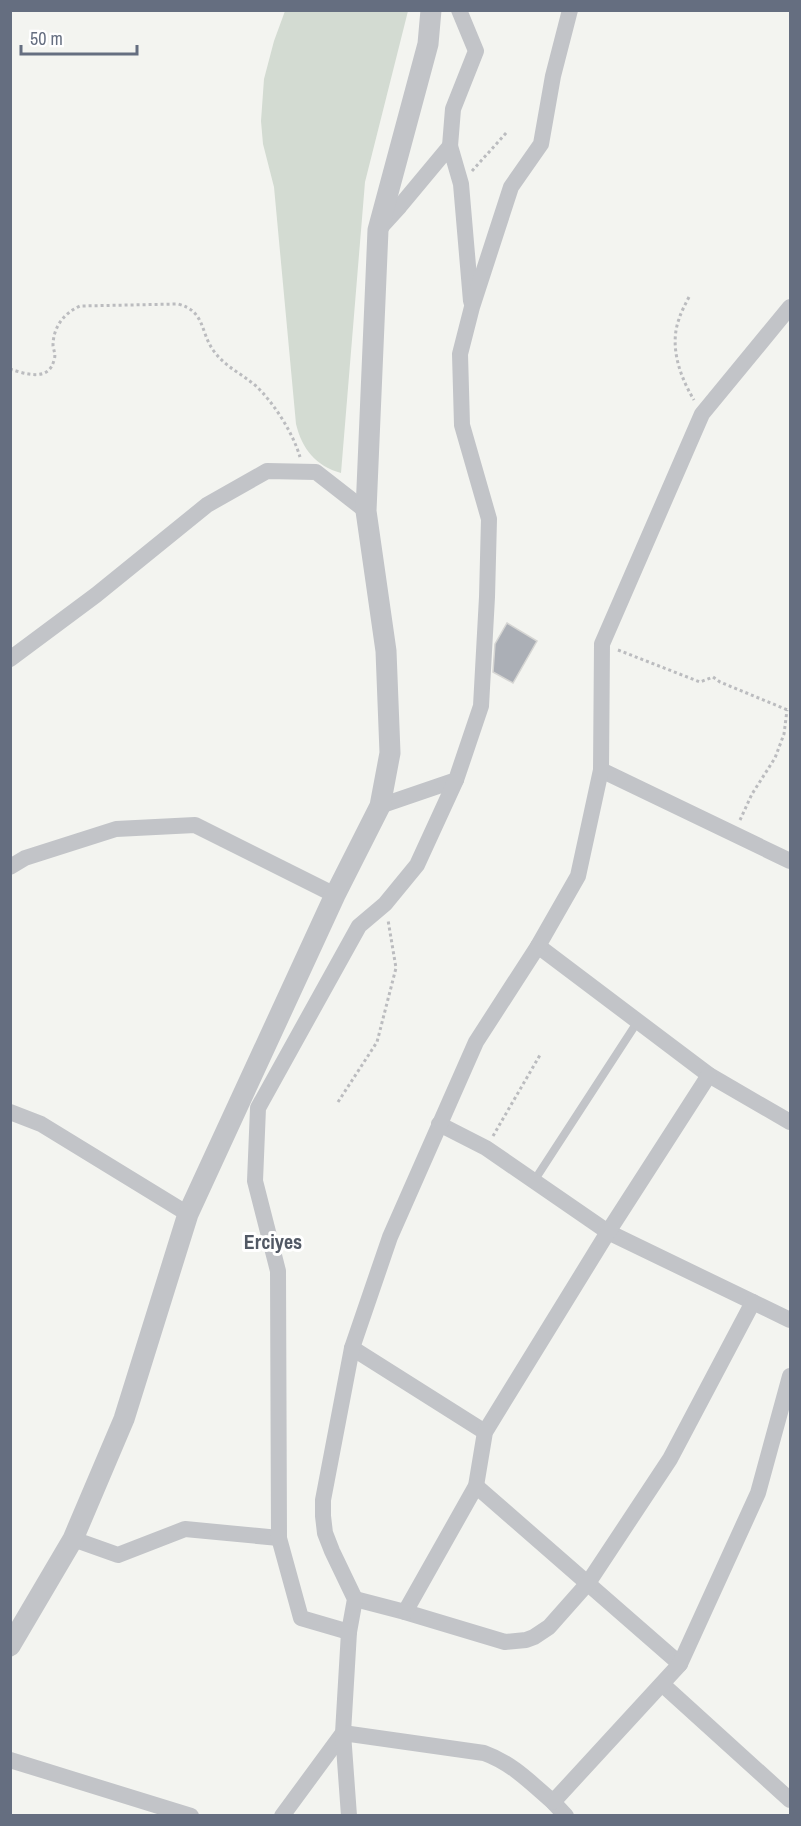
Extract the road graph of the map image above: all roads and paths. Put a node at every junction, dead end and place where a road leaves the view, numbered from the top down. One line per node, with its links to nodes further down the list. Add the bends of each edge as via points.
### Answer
1 (431, 10): 7 (street, via 428,44)
2 (459, 10): 5 (street, via 476,51 453,109)
3 (570, 10): 9 (street, via 553,76 542,144 511,187)
4 (507, 132): 6 (path)
5 (450, 146): 6 (street); 7 (street)
6 (461, 184): 9 (street)
7 (378, 230): 14 (street)
8 (689, 297): 12 (path, via 678,320 675,345 682,382)
9 (472, 307): 19 (street, via 460,354 462,425 489,519 487,597 481,706)
10 (790, 307): 12 (street)
11 (10, 369): 13 (path, via 29,376 48,370 55,357 53,345 60,321 80,306 187,306 200,319 212,349 227,366 256,386 281,417 296,443)
12 (702, 414): 15 (street)
13 (304, 472): 14 (street, via 316,472); 16 (street, via 267,471 207,505)
14 (366, 511): 20 (street, via 386,651 390,753)
15 (602, 644): 17 (path, via 700,682 712,677); 18 (street)
16 (10, 659)
17 (789, 711): 21 (path, via 775,758)
18 (601, 770): 21 (street); 26 (street, via 578,876)
19 (456, 780): 20 (street); 25 (street, via 417,865)
20 (380, 806): 24 (street)
21 (734, 833): 22 (street)
22 (790, 861)
23 (10, 867): 24 (street, via 25,858 116,829 195,825)
24 (335, 895): 30 (street)
25 (385, 904): 30 (street, via 359,926); 31 (path, via 396,968 377,1042)
26 (538, 946): 27 (street); 34 (street, via 476,1042)
27 (638, 1021): 29 (street); 36 (lane)
28 (540, 1055): 35 (path)
29 (709, 1075): 33 (street); 38 (street)
30 (251, 1101): 37 (street); 45 (street, via 255,1181 278,1271)
31 (338, 1102)
32 (10, 1112): 37 (street, via 41,1124)
33 (790, 1122)
34 (439, 1124): 35 (street); 41 (street, via 390,1237)
35 (486, 1148): 36 (street)
36 (534, 1181): 38 (street)
37 (188, 1214): 46 (street, via 124,1419)
38 (608, 1232): 39 (street); 43 (street)
39 (753, 1302): 40 (street); 47 (street, via 670,1459)
40 (790, 1320)
41 (352, 1348): 43 (street); 48 (street, via 323,1516 325,1533)
42 (790, 1376): 52 (street, via 758,1493)
43 (485, 1432): 44 (street)
44 (476, 1486): 47 (street); 49 (street)
45 (279, 1538): 46 (street, via 185,1529 118,1556); 50 (street, via 301,1618)
46 (73, 1539): 51 (street)
47 (588, 1583): 49 (street, via 549,1626 534,1637 515,1642 494,1640); 52 (street)
48 (355, 1599): 49 (street); 50 (street)
49 (405, 1612)
50 (349, 1632): 54 (street)
51 (10, 1646)
52 (680, 1664): 53 (street)
53 (662, 1684): 56 (street); 57 (street)
54 (343, 1733): 57 (street, via 484,1753 513,1767); 59 (street); 60 (street)
55 (10, 1760): 58 (street)
56 (790, 1800)
57 (559, 1811)
58 (191, 1815)
59 (282, 1815)
60 (349, 1815)

